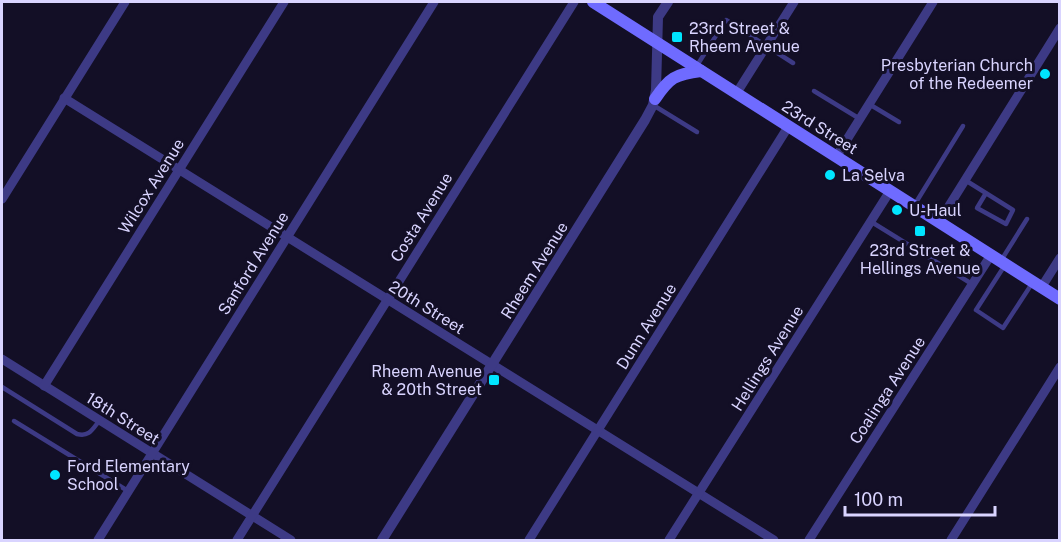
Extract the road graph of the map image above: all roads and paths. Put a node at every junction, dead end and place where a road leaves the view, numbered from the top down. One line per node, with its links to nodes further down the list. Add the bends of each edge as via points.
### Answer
1 (284, 2): 25 (street, Wilcox Avenue)
2 (434, 2): 34 (street, Sanford Avenue)
3 (574, 2): 40 (street, Costa Avenue)
4 (593, 2): 10 (main road, 23rd Street)
5 (668, 2): 10 (street, Rheem Avenue, via 658,18)
6 (794, 2): 11 (street)
7 (933, 2): 18 (street)
8 (120, 3): 16 (street)
9 (1059, 28): 26 (street)
10 (658, 43): 13 (main road, 23rd Street); 17 (street, Rheem Avenue)
11 (766, 46): 12 (lane); 13 (lane, via 726,20); 15 (street)
12 (793, 63)
13 (698, 69): 15 (main road, 23rd Street); 17 (main road, via 676,76)
14 (814, 91): 19 (lane)
15 (736, 93): 22 (main road, 23rd Street)
16 (64, 98): 25 (street, 20th Street); 29 (street)
17 (654, 102): 23 (lane); 42 (street, Rheem Avenue)
18 (869, 104): 19 (street); 20 (lane)
19 (860, 119): 24 (street)
20 (899, 122)
21 (963, 126): 30 (lane)
22 (788, 127): 24 (main road, 23rd Street); 48 (street, Dunn Avenue)
23 (698, 132)
24 (836, 157): 27 (main road, 23rd Street)
25 (179, 170): 34 (street, 20th Street); 44 (street, Wilcox Avenue)
26 (965, 180): 28 (lane); 33 (street)
27 (890, 191): 30 (main road, 23rd Street); 32 (street, Hellings Avenue)
28 (986, 193): 28 (lane, via 1013,210 1006,224 977,208)
29 (2, 199)
30 (914, 207): 33 (main road, 23rd Street)
31 (1027, 219): 36 (lane)
32 (870, 221): 37 (lane); 51 (street, Hellings Avenue)
33 (939, 222): 36 (main road, 23rd Street)
34 (287, 236): 40 (street, 20th Street); 49 (street, Sanford Avenue)
35 (1059, 258): 38 (street)
36 (999, 261): 37 (street, Coalinga Avenue); 38 (main road, 23rd Street); 38 (lane, via 976,310 994,322 1004,328)
37 (972, 284): 60 (street, Coalinga Avenue)
38 (1037, 285): 39 (main road, 23rd Street)
39 (1059, 299)
40 (388, 300): 42 (street, 20th Street); 52 (street, Costa Avenue)
41 (2, 360): 44 (street, 18th Street)
42 (492, 365): 48 (street, 20th Street); 56 (street, Rheem Avenue)
43 (1059, 370): 61 (street)
44 (44, 386): 47 (street, 18th Street)
45 (2, 387): 47 (lane, via 77,434 89,434)
46 (14, 421): 50 (lane)
47 (99, 421): 49 (street, 18th Street)
48 (598, 431): 51 (street, 20th Street); 57 (street, Dunn Avenue)
49 (151, 454): 50 (street, Sanford Avenue); 52 (street, 18th Street)
50 (128, 490): 53 (street, Sanford Avenue)
51 (699, 494): 58 (street, Hellings Avenue); 59 (street, 20th Street)
52 (252, 516): 54 (street, Costa Avenue); 55 (street, 18th Street)
53 (98, 540)
54 (237, 540)
55 (291, 540)
56 (382, 540)
57 (529, 540)
58 (669, 540)
59 (774, 540)
60 (809, 540)
61 (951, 540)

